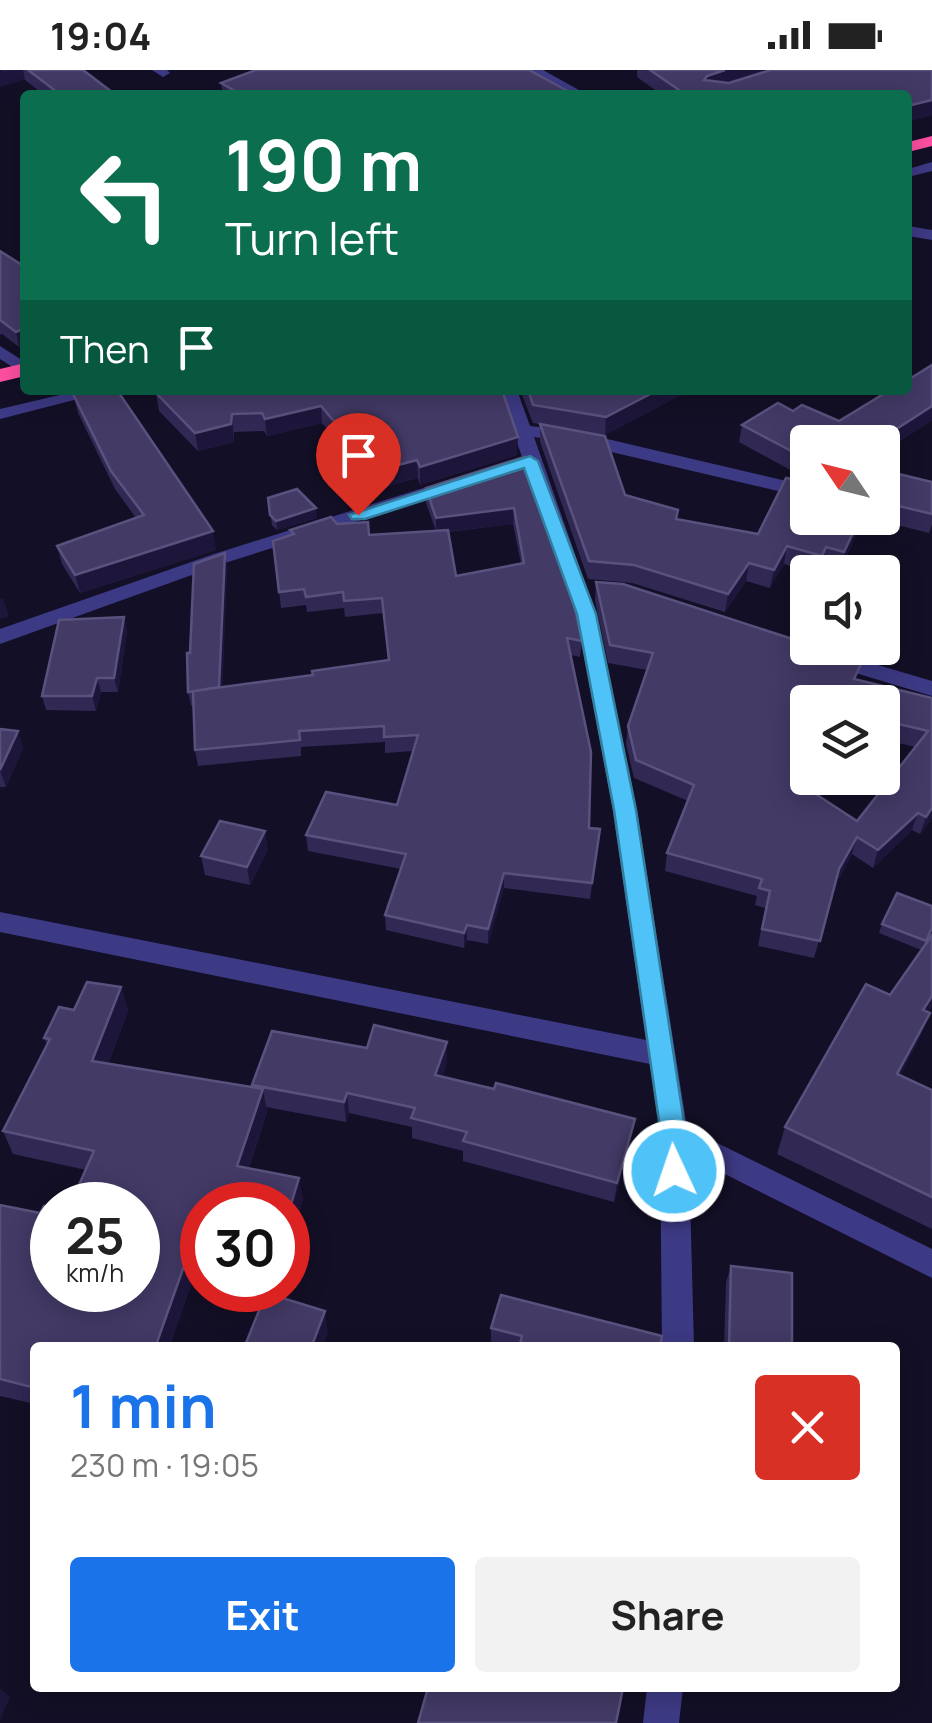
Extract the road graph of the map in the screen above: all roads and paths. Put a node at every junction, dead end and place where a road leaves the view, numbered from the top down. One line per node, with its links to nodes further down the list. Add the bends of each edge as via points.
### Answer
1 (533, 70): 2 (street)
2 (571, 90)
3 (0, 351): 4 (street)
4 (20, 366)
5 (55, 395): 7 (street)
6 (510, 395): 8 (street)
7 (0, 414)
8 (520, 430): 10 (street); 11 (street, via 520,464)
9 (475, 478): 13 (street)
10 (790, 488)
11 (577, 589): 12 (street); 17 (street, via 625,810)
12 (608, 592)
13 (0, 637)
14 (854, 665): 15 (street)
15 (932, 689)
16 (0, 922): 17 (street)
17 (662, 1055): 18 (street)
18 (674, 1135): 19 (street); 20 (street)
19 (932, 1264)
20 (678, 1342)
21 (664, 1692): 22 (street)
22 (660, 1723)

